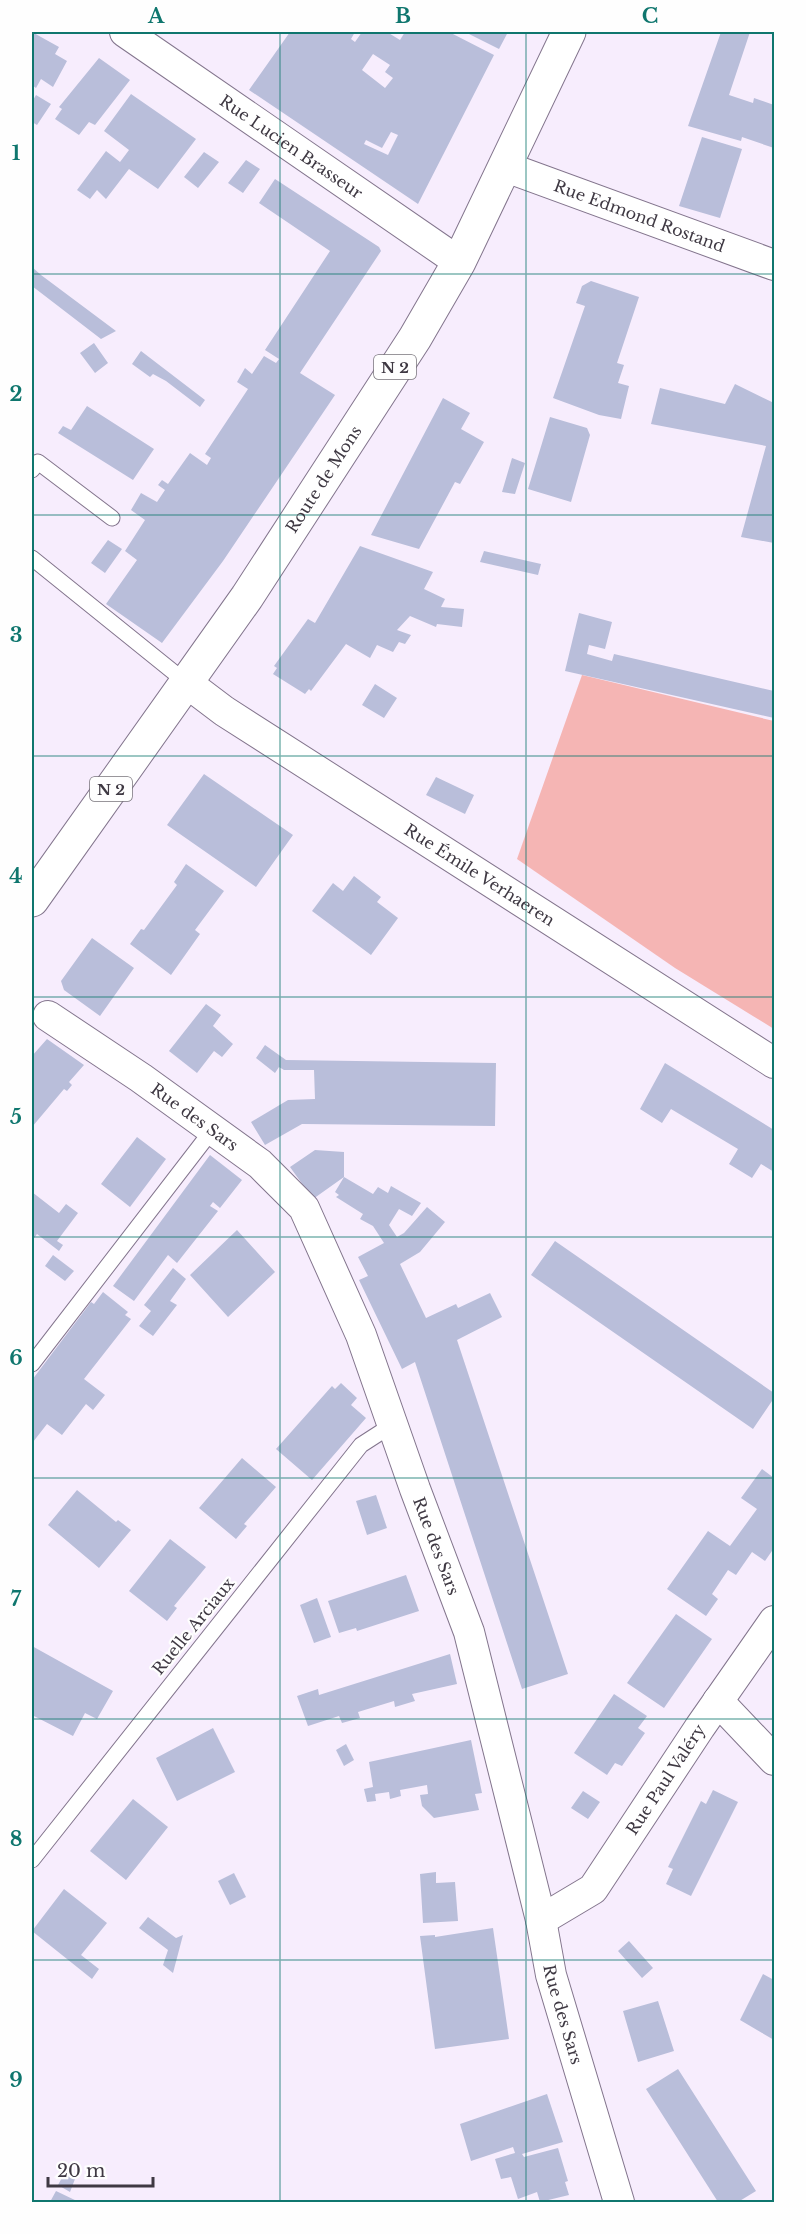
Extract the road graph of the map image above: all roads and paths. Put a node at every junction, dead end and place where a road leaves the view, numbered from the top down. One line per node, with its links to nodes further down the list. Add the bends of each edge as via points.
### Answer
1 (125, 32): 4 (street, Rue Lucien Brasseur)
2 (569, 32): 3 (main road, Route de Mons / N 2)
3 (506, 167): 4 (main road, Route de Mons / N 2); 5 (street, Rue Edmond Rostand)
4 (459, 262): 9 (main road, Route de Mons / N 2, via 415,338 247,597)
5 (774, 265)
6 (32, 471): 7 (lane, via 38,462)
7 (112, 518)
8 (32, 558): 9 (lane)
9 (187, 682): 10 (main road, Route de Mons / N 2); 12 (street, Rue Émile Verhaeren, via 224,711)
10 (32, 897)
11 (48, 1016): 13 (street, Rue des Sars)
12 (774, 1064)
13 (213, 1129): 14 (lane); 15 (street, Rue des Sars, via 260,1164 304,1208 361,1335)
14 (32, 1364)
15 (392, 1425): 19 (lane, Ruelle Arciaux, via 361,1444); 20 (street, Rue des Sars, via 469,1632)
16 (774, 1621): 17 (street, Rue Paul Valéry)
17 (718, 1701): 18 (street); 20 (street, Rue Paul Valéry, via 593,1889)
18 (774, 1760)
19 (32, 1860)
20 (541, 1920): 21 (street, Rue des Sars, via 551,1975)
21 (619, 2202)

